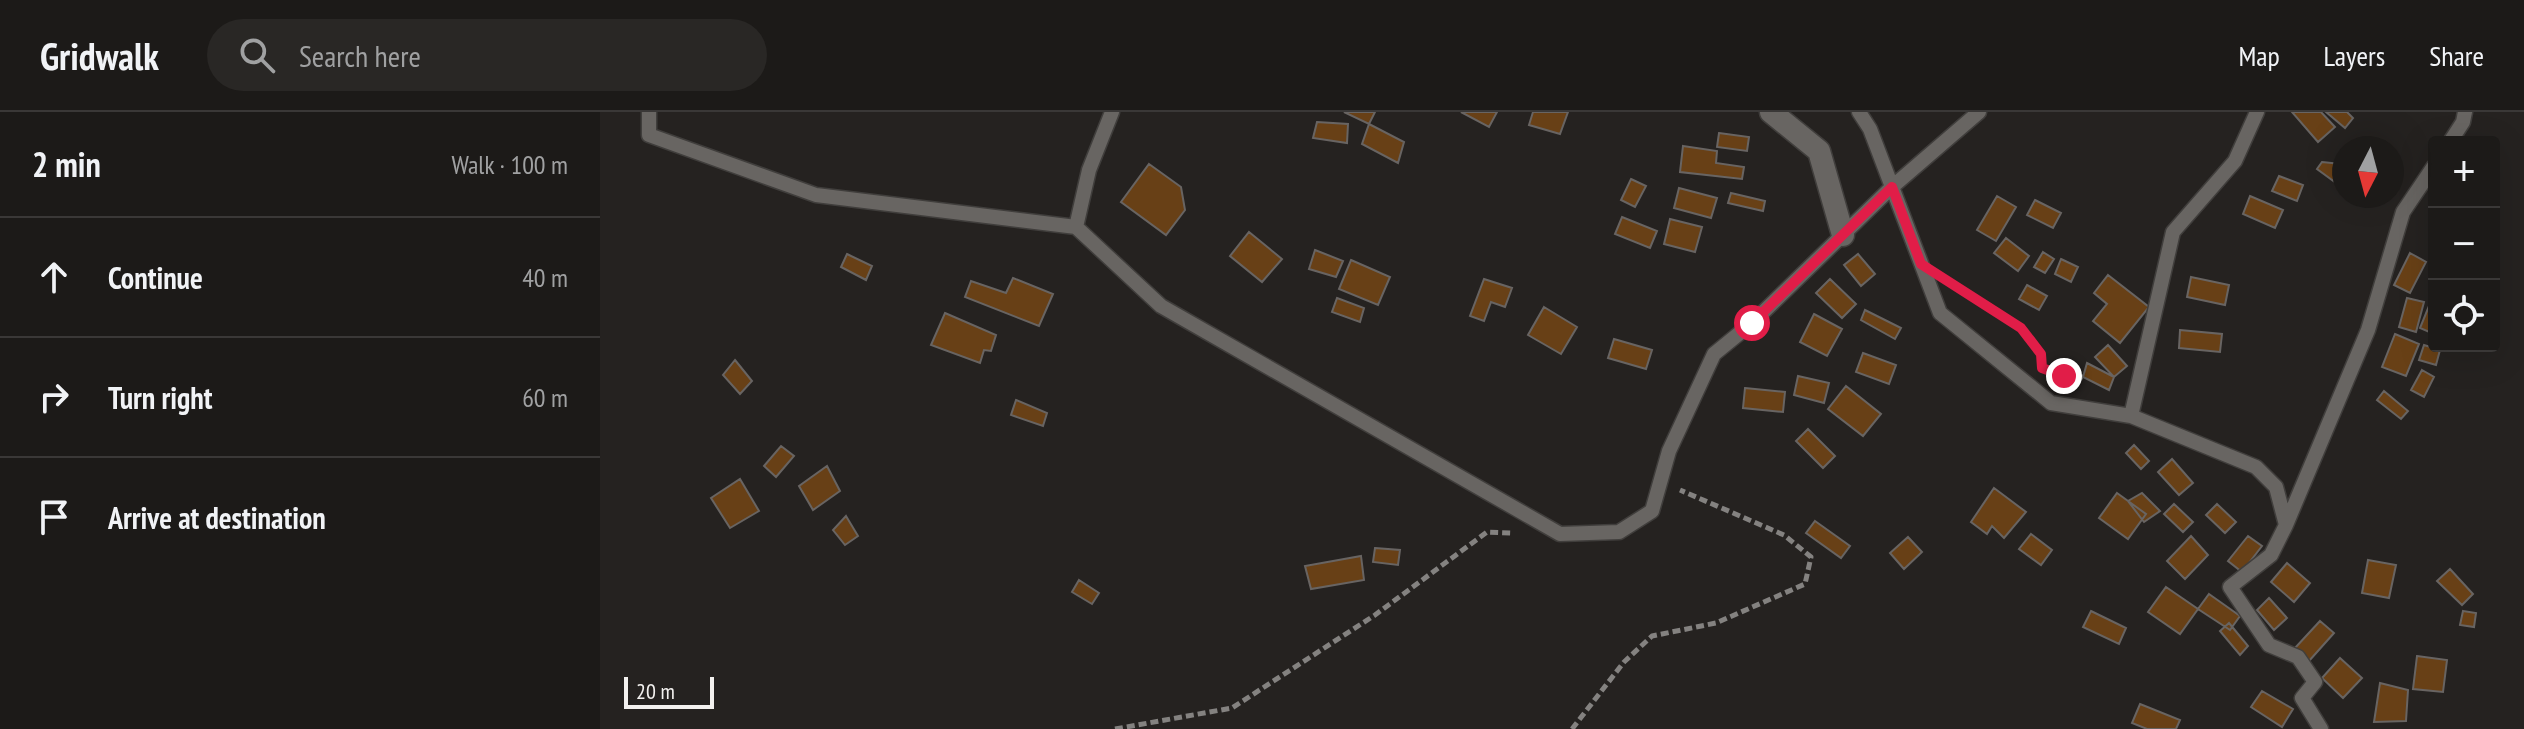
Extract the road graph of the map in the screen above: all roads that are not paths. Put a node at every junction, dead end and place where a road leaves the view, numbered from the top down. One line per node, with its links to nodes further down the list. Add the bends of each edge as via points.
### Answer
1 (649, 112): 11 (lane, via 649,135 816,195)
2 (1112, 112): 11 (lane, via 1089,170)
3 (1771, 112): 12 (street, via 1819,151)
4 (1859, 112): 10 (lane)
5 (1979, 112): 10 (lane)
6 (2257, 112): 13 (lane, via 2235,161 2173,232)
7 (2465, 112): 8 (lane)
8 (2454, 136)
9 (2428, 175): 14 (lane, via 2403,212 2368,330)
10 (1892, 187): 12 (lane); 13 (lane, via 1940,313 2051,403)
11 (1076, 227): 12 (lane, via 1161,306 1560,534 1619,532 1652,511 1669,451 1714,354)
12 (1843, 235)
13 (2131, 416): 14 (lane, via 2256,467 2276,487)
14 (2286, 525): 15 (lane, via 2271,555 2230,587 2269,645 2298,657 2315,682 2302,698)
15 (2321, 729)

